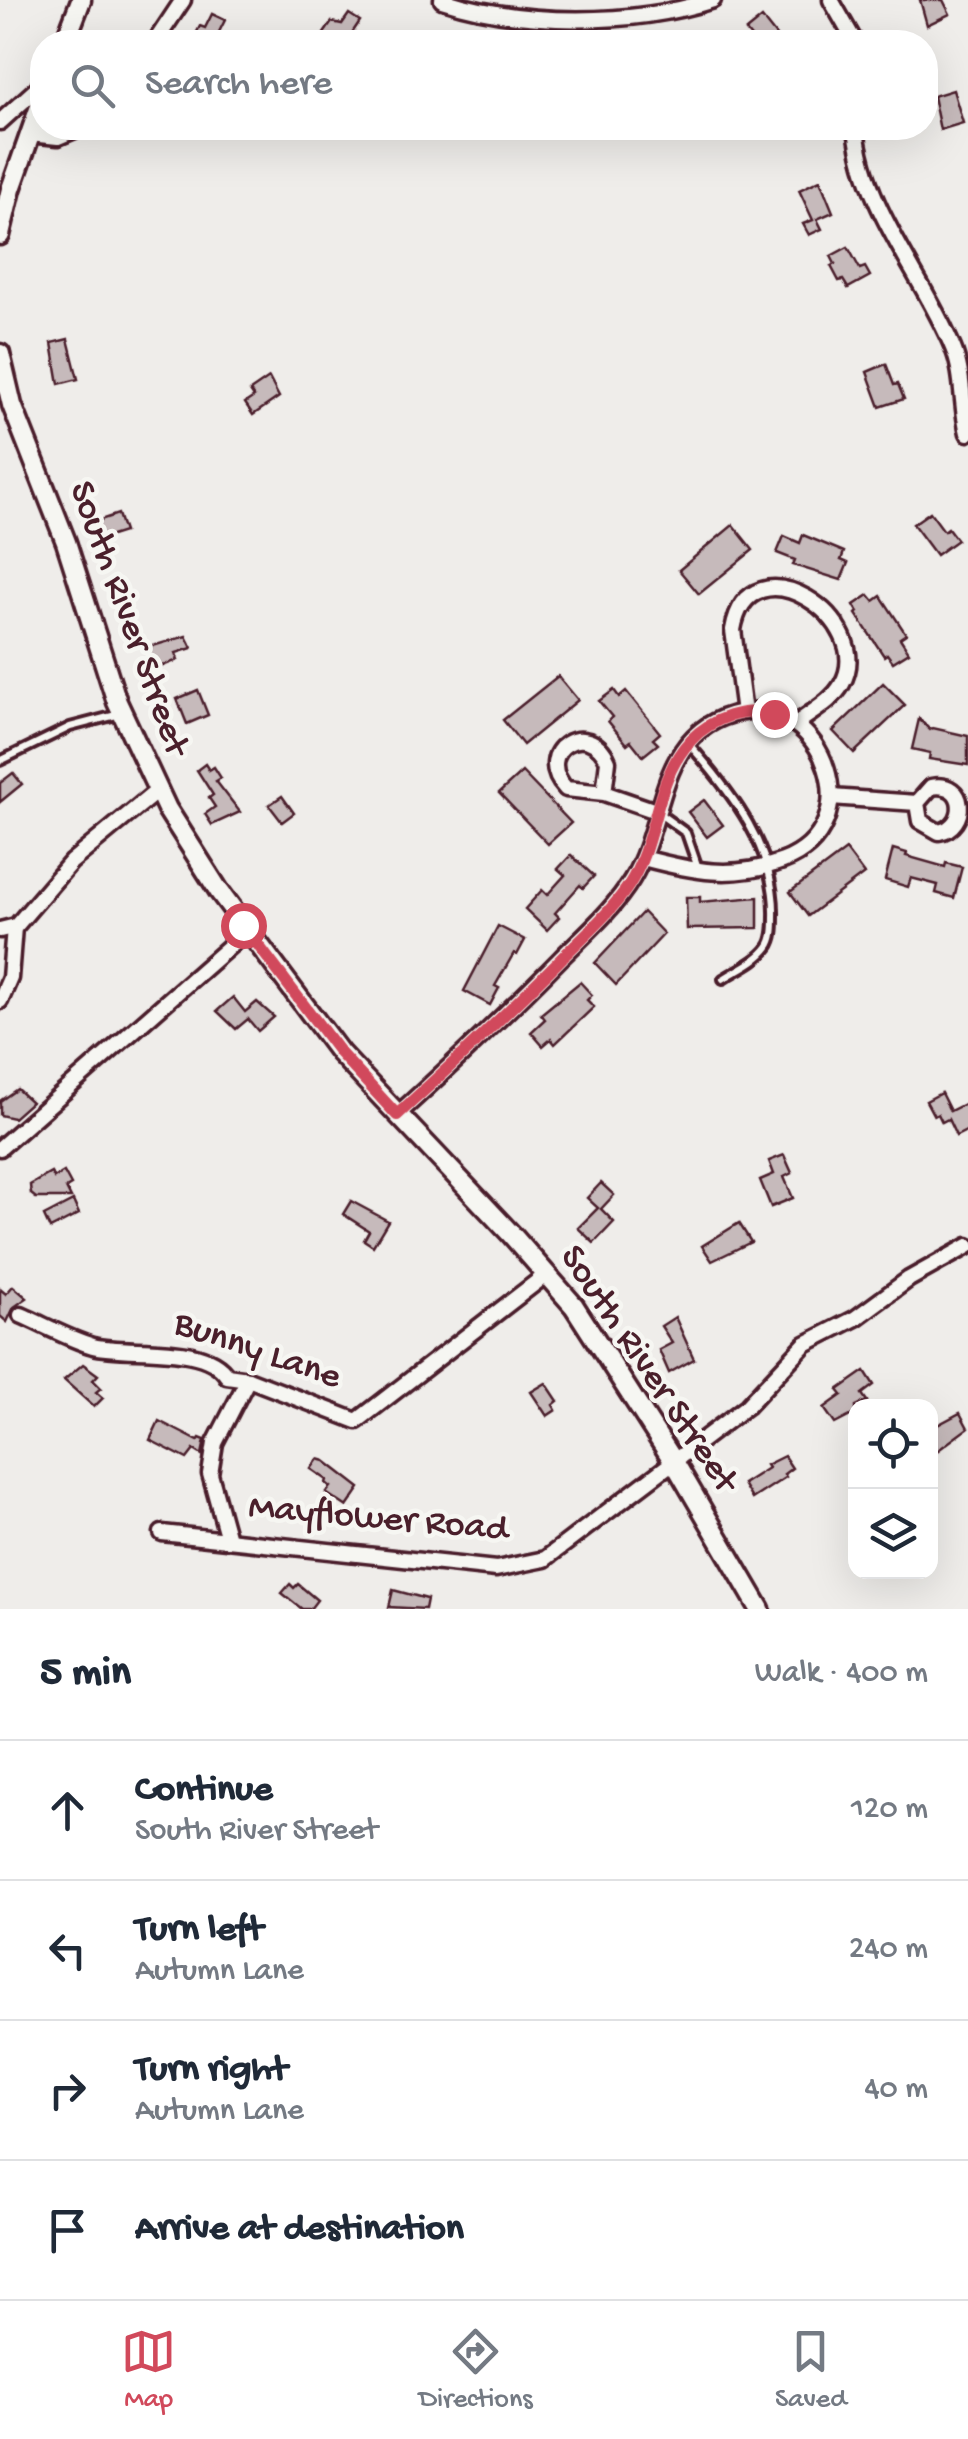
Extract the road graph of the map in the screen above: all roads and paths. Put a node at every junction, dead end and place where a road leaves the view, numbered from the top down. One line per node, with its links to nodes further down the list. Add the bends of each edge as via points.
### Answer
1 (81, 0): 6 (street)
2 (183, 0): 7 (street)
3 (442, 0): 4 (street, via 495,12 641,15)
4 (713, 0)
5 (831, 0): 8 (street)
6 (69, 30)
7 (163, 30)
8 (848, 30)
9 (30, 95): 10 (street)
10 (0, 122)
11 (30, 134): 13 (street)
12 (857, 140): 15 (street, via 870,186 955,352)
13 (0, 235)
14 (0, 354): 17 (street, South River Street)
15 (968, 433)
16 (744, 712): 18 (street); 18 (street, via 735,618 764,589 788,588 826,613 848,663 835,693); 19 (street, via 719,719)
17 (122, 714): 20 (lane, via 70,727); 21 (street, South River Street)
18 (796, 724): 23 (street, via 821,756)
19 (688, 744): 25 (street); 27 (lane, via 751,827)
20 (0, 761)
21 (157, 791): 29 (street, via 70,862); 30 (street, South River Street)
22 (604, 793): 22 (street, via 604,751 583,740 561,748 554,768 566,790); 25 (street)
23 (831, 797): 24 (street); 27 (street, via 819,838)
24 (917, 803)
25 (656, 811): 26 (street); 28 (lane, via 686,833)
26 (643, 858): 28 (street); 33 (street, via 599,920)
27 (768, 867): 28 (street); 31 (lane, via 772,939)
28 (699, 872)
29 (7, 928): 32 (street, via 10,978)
30 (247, 931): 33 (street, South River Street, via 340,1053); 34 (street)
31 (723, 980)
32 (0, 1001)
33 (397, 1115): 36 (street, South River Street)
34 (0, 1148)
35 (968, 1246): 39 (street, Mayflower Road, via 805,1344 747,1406)
36 (547, 1274): 38 (street, Bunny Lane, via 357,1421); 39 (street, South River Street, via 594,1334)
37 (21, 1315): 38 (street, Bunny Lane, via 95,1346 166,1350)
38 (248, 1380): 41 (street, via 215,1442 210,1474)
39 (673, 1460): 41 (street, Mayflower Road, via 545,1560 520,1566 496,1569); 42 (street, South River Street)
40 (162, 1533): 41 (street, Mayflower Road)
41 (228, 1540)
42 (760, 1609)

